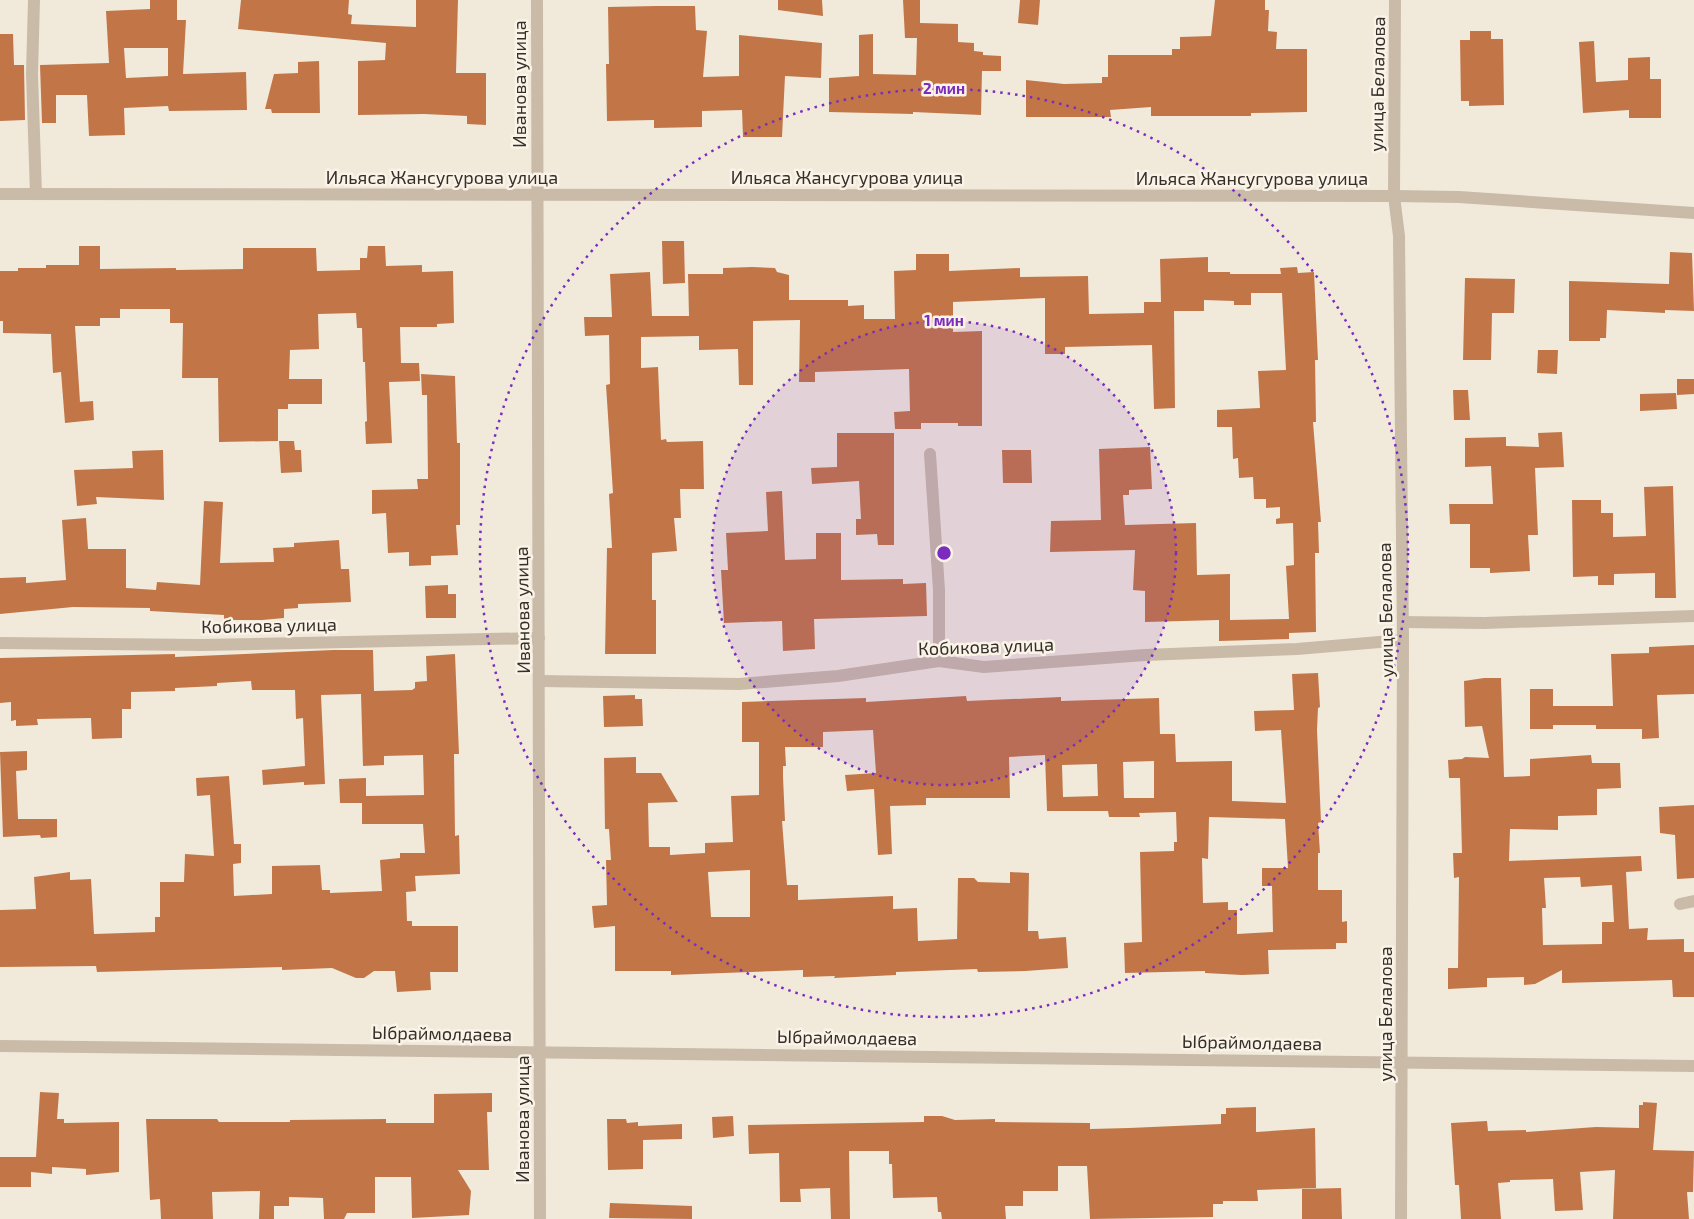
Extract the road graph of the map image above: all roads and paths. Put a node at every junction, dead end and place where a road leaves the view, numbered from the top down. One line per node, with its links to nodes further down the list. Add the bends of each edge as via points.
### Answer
1 (34, 0): 5 (street, via 32,74)
2 (537, 0): 6 (street, Иванова улица)
3 (1395, 0): 7 (street, улица Белалова)
4 (0, 194): 5 (street, Ильяса Жансугурова улица)
5 (36, 194): 6 (street, Ильяса Жансугурова улица)
6 (537, 194): 7 (street, Ильяса Жансугурова улица); 12 (street, Иванова улица)
7 (1394, 196): 8 (street, Ильяса Жансугурова улица, via 1459,197); 11 (street, улица Белалова, via 1399,236)
8 (1694, 213)
9 (930, 454): 15 (street, via 939,590)
10 (1694, 616): 11 (street, via 1484,623)
11 (1403, 622): 13 (street, улица Белалова)
12 (539, 638): 14 (street, Кобикова улица, via 202,645); 16 (street, Иванова улица)
13 (1403, 640): 15 (street, Кобикова улица, via 984,667); 21 (street, улица Белалова)
14 (0, 643)
15 (939, 661): 16 (street, Кобикова улица, via 838,676 739,684)
16 (540, 680): 20 (street, Иванова улица)
17 (1694, 900): 18 (street)
18 (1680, 904)
19 (0, 1046): 20 (street, Ыбраймолдаева)
20 (540, 1051): 21 (street, Ыбраймолдаева); 23 (street, Иванова улица)
21 (1403, 1061): 22 (street, Ыбраймолдаева); 24 (street, улица Белалова)
22 (1694, 1066)
23 (540, 1219)
24 (1401, 1219)

